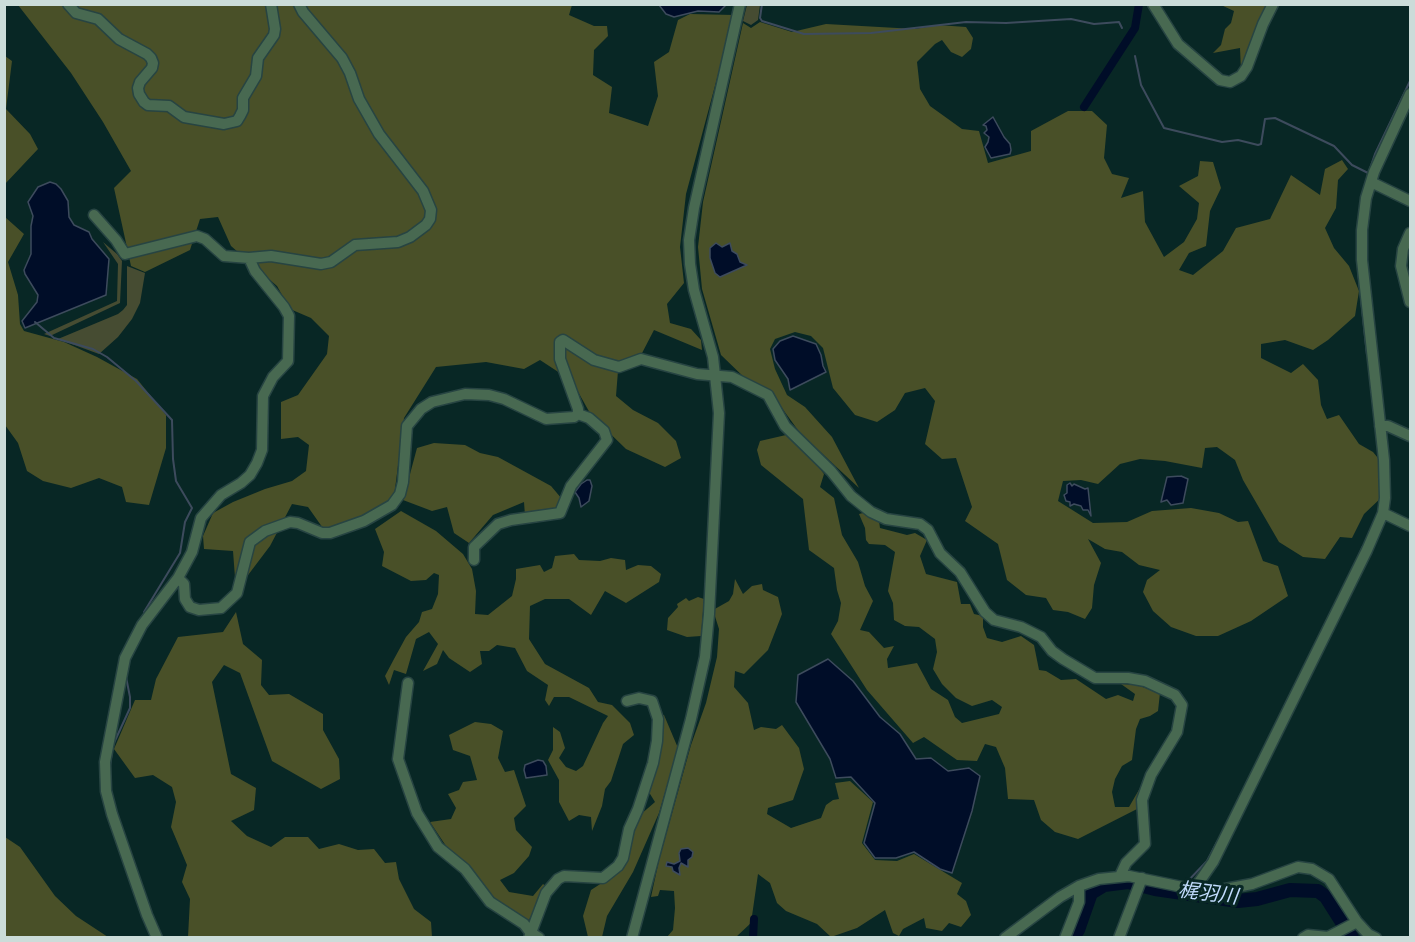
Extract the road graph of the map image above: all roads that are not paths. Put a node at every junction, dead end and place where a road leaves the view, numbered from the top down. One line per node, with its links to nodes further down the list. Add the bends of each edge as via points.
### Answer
1 (68, 4): 2 (street, via 76,13 98,19 119,39 151,58 152,68 138,88 144,102 169,106 184,117 224,124 237,121 240,116 243,98 256,76 258,58 274,35)
2 (271, 4)
3 (299, 4): 12 (street, via 342,58 379,134 423,191 431,210 430,219 398,242 355,246 331,262 271,256)
4 (740, 4): 14 (street, via 689,240 694,290)
5 (1152, 4): 6 (street, via 1178,44 1220,80 1230,82 1247,67)
6 (1273, 4)
7 (1410, 94): 8 (street)
8 (1371, 182): 9 (street); 16 (street, via 1362,230 1362,260)
9 (1410, 201)
10 (94, 215): 12 (street, via 125,254 196,236 224,256)
11 (1410, 233): 13 (street, via 1402,249 1401,266)
12 (249, 258): 21 (street, via 255,272 289,316 288,361 263,396 264,439 257,464 250,475 222,495 201,518 192,552)
13 (1410, 302)
14 (715, 375): 15 (street, via 696,374 641,359 620,367 594,360 563,340 560,359); 24 (street, via 732,377 768,395 785,426 851,496 872,512 886,519 920,524 928,530 940,553 960,572 994,620 1041,637 1062,659 1095,678 1145,681 1175,695 1182,705 1177,732 1151,775 1142,800 1145,844 1126,863); 31 (street, via 719,413 705,657 692,719)
15 (578, 414): 20 (street, via 604,431 607,440 571,486 560,513 498,524 474,547); 21 (street, via 546,418 489,395 465,394 432,402 407,426 403,482 392,505 364,521 330,533 290,522 265,531 250,542 237,593 221,608 190,608 184,584)
16 (1380, 426): 17 (street); 18 (street)
17 (1410, 436)
18 (1383, 513): 19 (street); 27 (street, via 1213,862)
19 (1410, 526)
20 (474, 560)
21 (178, 578): 30 (street, via 142,625 124,658 105,762 112,814)
22 (408, 683): 29 (street, via 398,759 417,813 438,847 465,869 490,902 524,924)
23 (627, 702): 29 (street, via 639,698 651,701 658,719 653,763 623,858 603,879 558,879 546,893)
24 (1120, 876): 25 (street); 26 (street)
25 (1142, 880): 27 (street); 34 (street)
26 (1079, 886): 32 (street); 33 (street, via 1079,903)
27 (1195, 888): 28 (street, via 1220,890 1252,884 1298,867 1312,869 1329,879)
28 (1355, 923): 35 (street, via 1328,937); 36 (street)
29 (533, 936)
30 (157, 938)
31 (632, 938)
32 (1005, 938)
33 (1065, 938)
34 (1119, 938)
35 (1303, 938)
36 (1376, 938)

